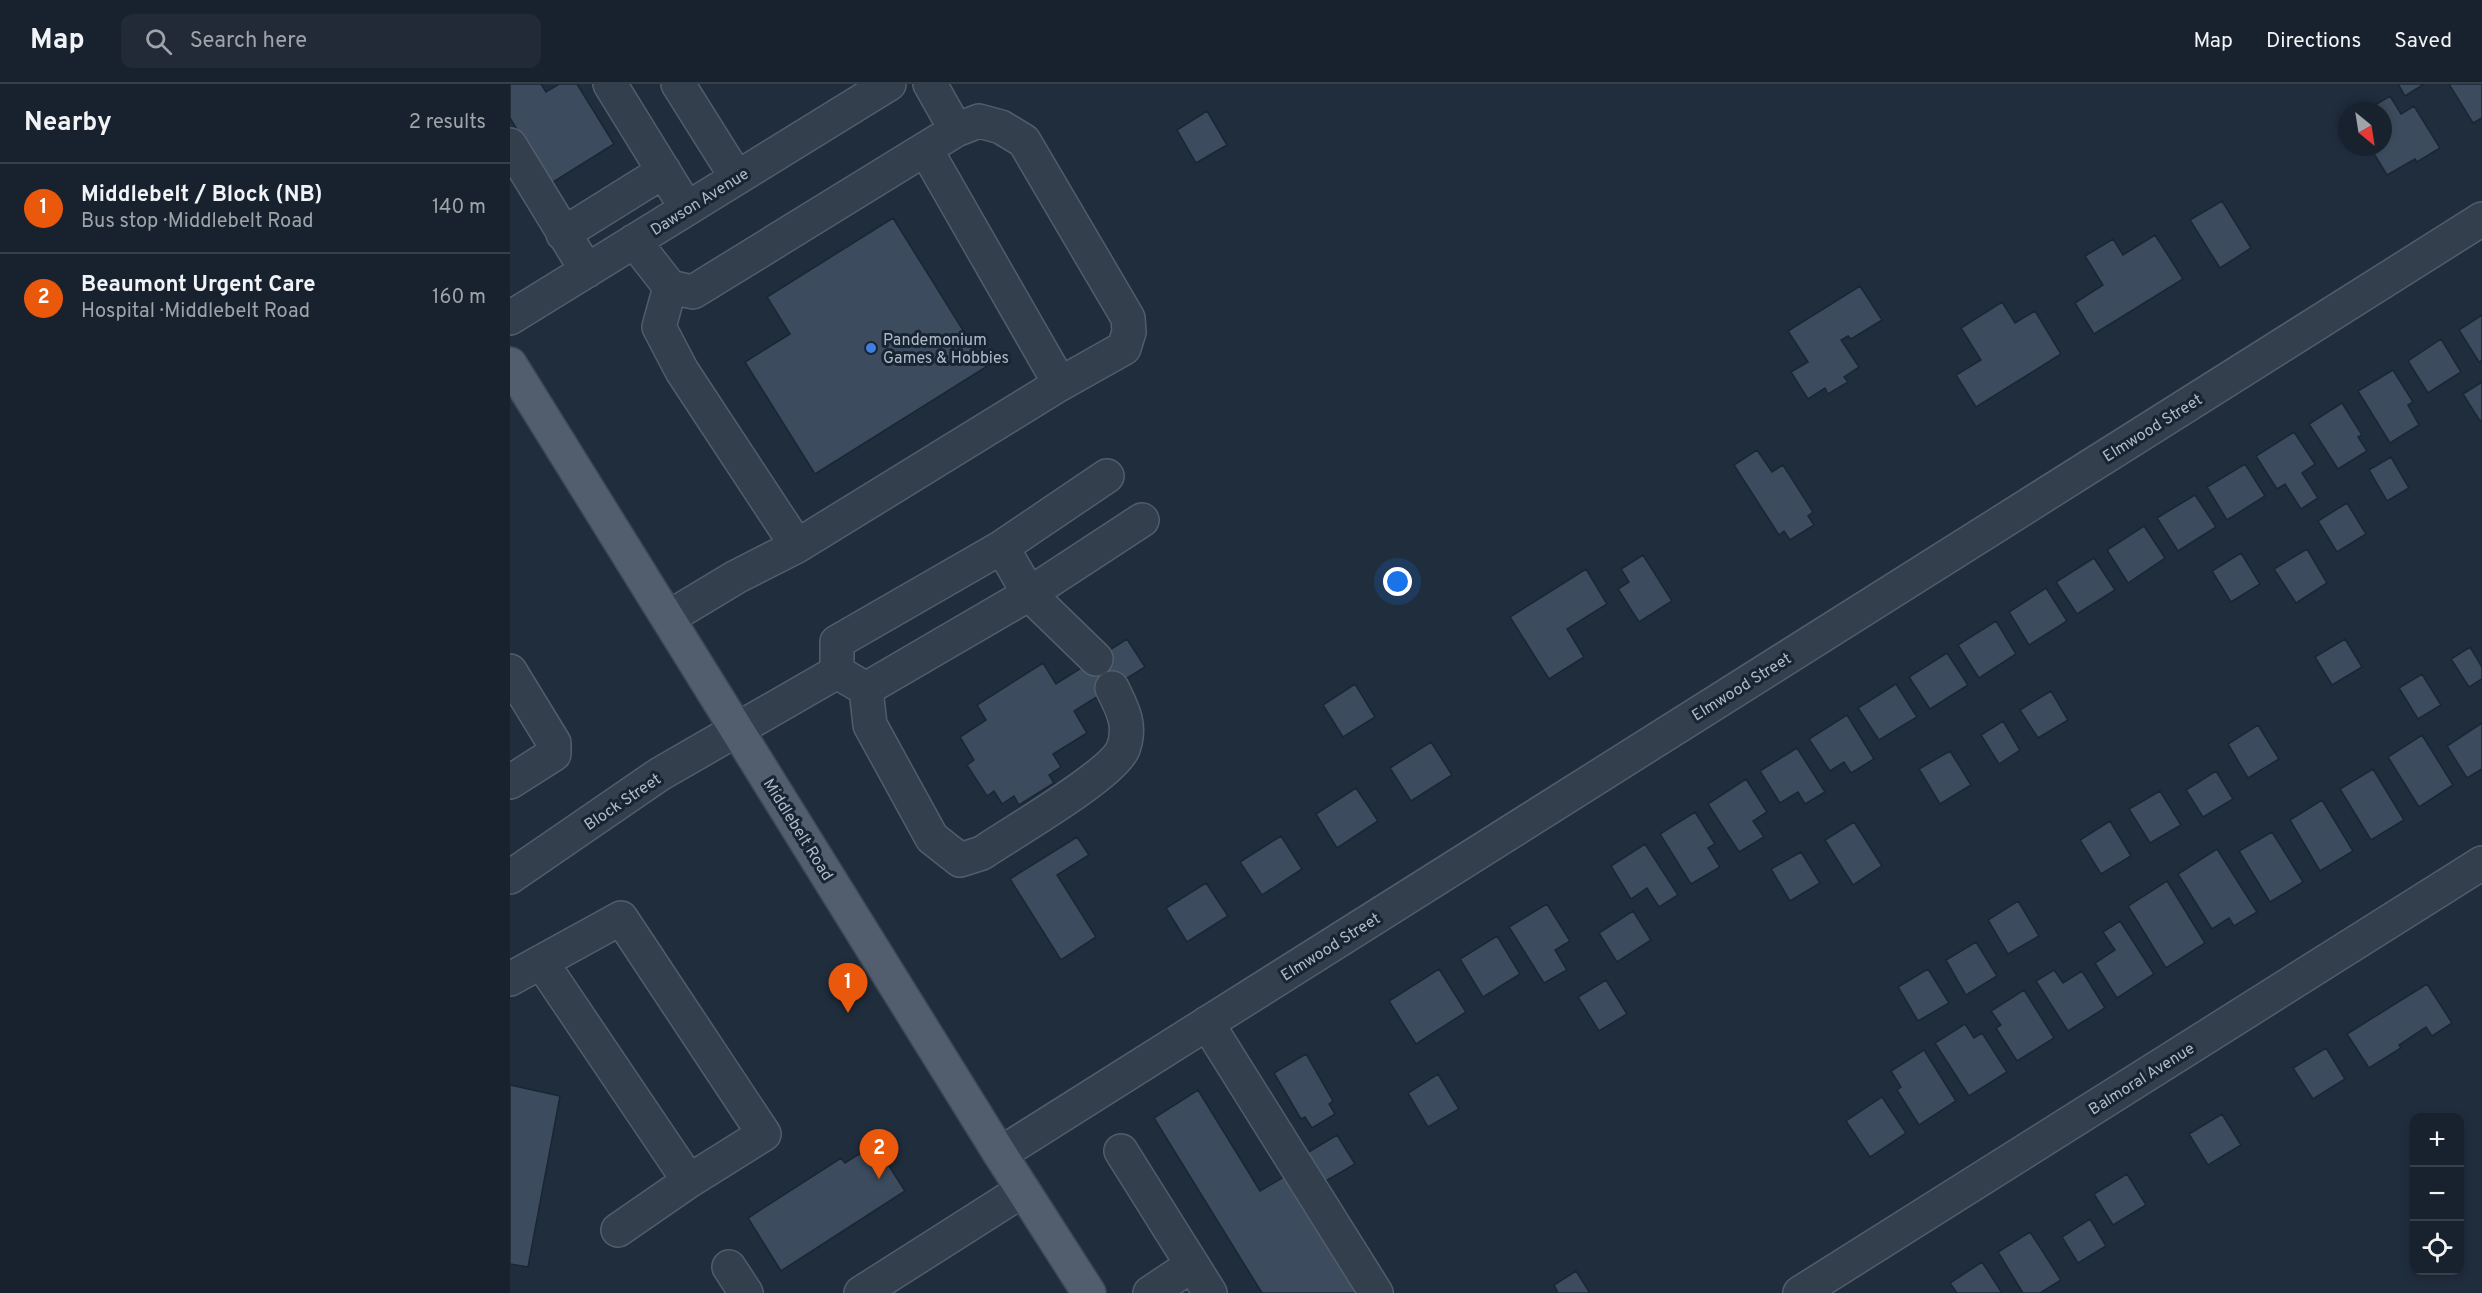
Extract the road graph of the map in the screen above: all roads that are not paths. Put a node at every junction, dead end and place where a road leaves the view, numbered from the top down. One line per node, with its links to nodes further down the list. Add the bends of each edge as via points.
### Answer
1 (610, 84): 8 (street)
2 (678, 84): 9 (street)
3 (889, 84): 9 (street, Dawson Avenue)
4 (930, 84): 5 (street)
5 (956, 130): 7 (street); 18 (street, via 979,121 1000,127 1024,141 1128,318 1124,348)
6 (510, 146): 12 (street)
7 (926, 150): 15 (street, via 693,292); 18 (street)
8 (664, 171): 10 (street); 12 (street)
9 (737, 177): 10 (street, Dawson Avenue)
10 (687, 209): 13 (street, Dawson Avenue)
11 (2482, 219): 36 (street, Elmwood Street)
12 (563, 234): 14 (street)
13 (634, 241): 14 (street, Dawson Avenue); 15 (street)
14 (586, 271): 16 (street, Dawson Avenue)
15 (670, 287): 21 (street, via 659,327 682,371)
16 (510, 318)
17 (512, 372): 24 (main road, Middlebelt Road)
18 (1060, 384): 21 (street)
19 (1107, 476): 22 (street, Block Street)
20 (1142, 520): 23 (street)
21 (797, 546): 24 (street)
22 (1002, 547): 23 (street); 25 (street, Block Street)
23 (1029, 594): 26 (street); 29 (street)
24 (668, 618): 30 (main road, Middlebelt Road)
25 (837, 657): 29 (street); 30 (street, Block Street)
26 (1096, 659)
27 (510, 671): 31 (street, via 554,743 554,754)
28 (1112, 688): 29 (street, via 1127,718 1123,749 1103,774 982,853 960,860 932,838 870,725)
29 (867, 689)
30 (737, 730): 33 (street, Block Street, via 660,774); 38 (main road, Middlebelt Road)
31 (510, 782)
32 (2482, 863): 48 (street, Balmoral Avenue)
33 (510, 877)
34 (542, 963): 35 (street); 39 (street); 39 (street, via 621,918 764,1134)
35 (510, 979)
36 (1207, 1023): 38 (street, Elmwood Street); 47 (street)
37 (1121, 1151): 42 (street)
38 (999, 1154): 40 (main road, Middlebelt Road)
39 (688, 1181): 41 (street)
40 (1023, 1190): 43 (street); 44 (main road, Middlebelt Road)
41 (618, 1230)
42 (1192, 1265): 45 (street); 46 (street)
43 (861, 1293)
44 (1089, 1293)
45 (1150, 1293)
46 (1210, 1293)
47 (1376, 1293)
48 (1800, 1293)

